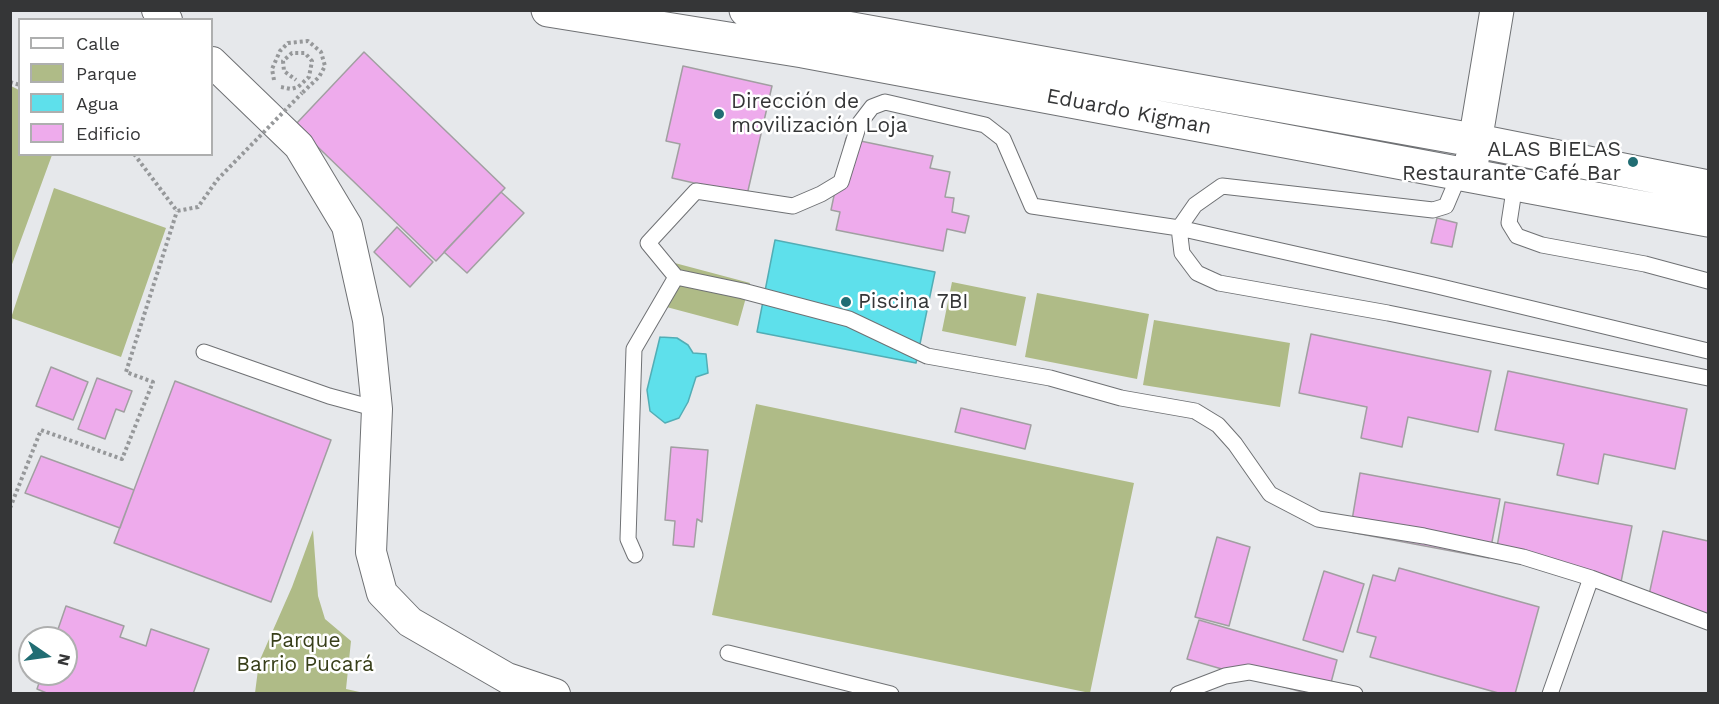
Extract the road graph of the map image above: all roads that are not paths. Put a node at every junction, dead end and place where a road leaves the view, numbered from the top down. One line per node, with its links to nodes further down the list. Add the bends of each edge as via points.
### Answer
1 (548, 10): 4 (street, Eduardo Kigman)
2 (746, 10): 4 (street, Eduardo Kigman)
3 (1497, 10): 6 (street)
4 (808, 28): 6 (street, Eduardo Kigman); 7 (street, Eduardo Kigman)
5 (213, 63): 17 (street, via 299,146 347,226 368,320)
6 (1473, 140): 7 (street); 9 (street, Eduardo Kigman)
7 (1465, 174): 8 (street, Eduardo Kigman); 11 (lane, via 1446,206 1433,210 1222,186 1195,205)
8 (1515, 184): 10 (street, Eduardo Kigman); 13 (lane, via 1509,223 1518,236 1542,245 1645,264)
9 (1708, 187)
10 (1708, 220)
11 (1179, 228): 12 (lane, via 1032,206 1003,140 985,125 885,102 872,107 859,124 841,182 821,194 793,206 696,191 648,243); 14 (lane); 16 (lane, via 1182,252 1197,273 1219,284 1388,313)
12 (676, 278): 18 (lane, via 634,349 628,539); 19 (lane, via 849,319 927,356 1050,378 1121,398 1195,411 1218,425 1270,494 1318,519 1524,557)
13 (1708, 281)
14 (1708, 351)
15 (204, 352): 17 (lane)
16 (1708, 378)
17 (376, 409): 22 (street, via 370,552 382,593 410,622)
18 (634, 555)
19 (1591, 578): 20 (lane); 27 (lane)
20 (1708, 622)
21 (728, 653): 24 (lane)
22 (513, 686): 23 (street)
23 (555, 693)
24 (891, 693)
25 (1178, 693): 26 (lane, via 1249,672)
26 (1355, 693)
27 (1550, 693)

